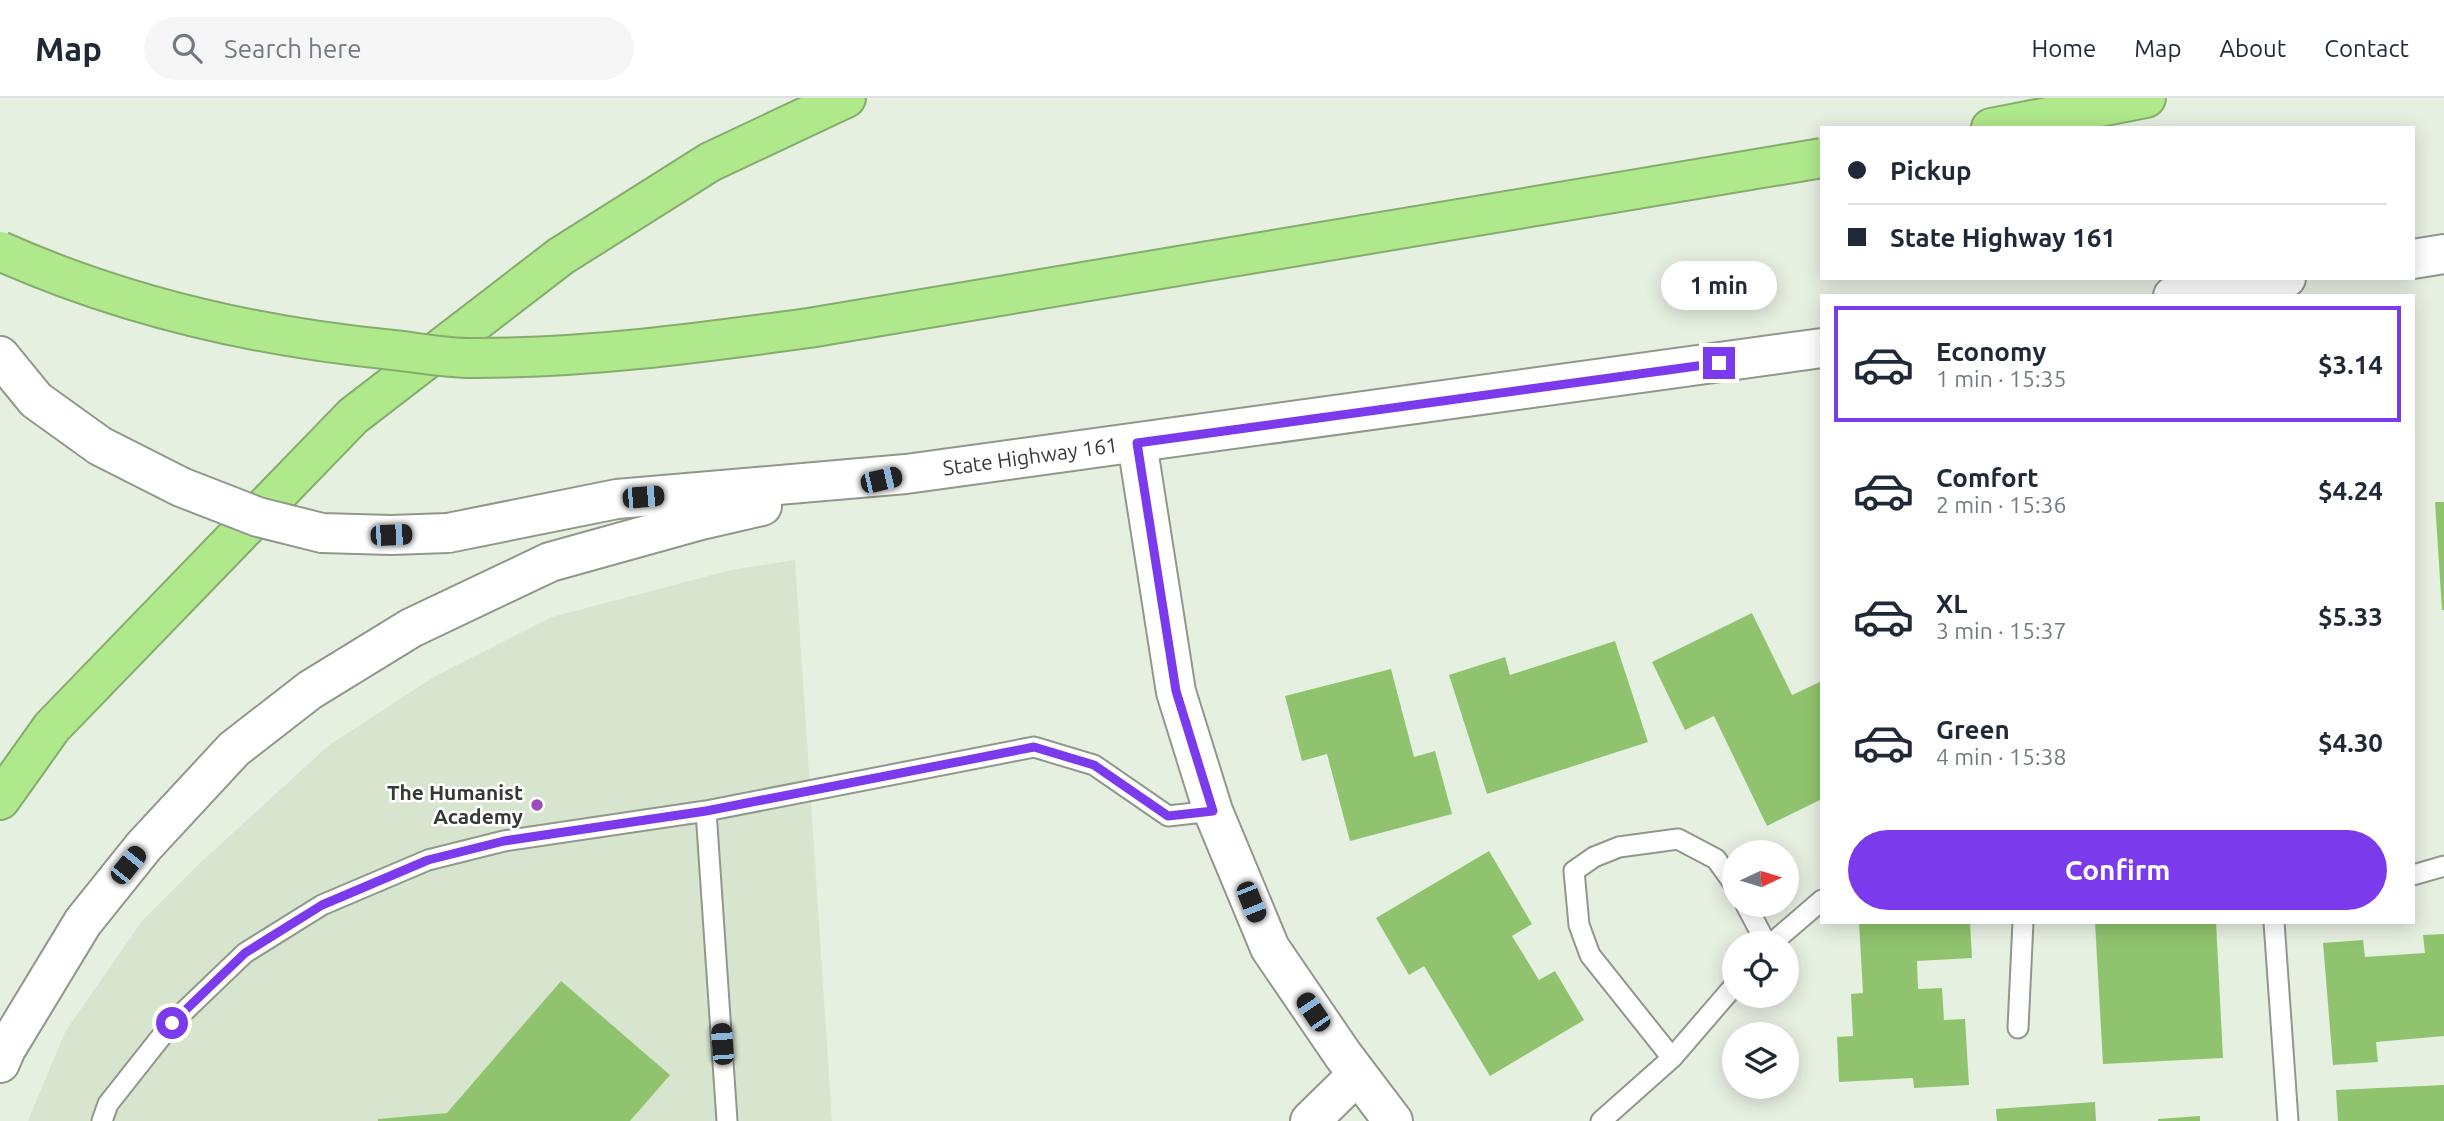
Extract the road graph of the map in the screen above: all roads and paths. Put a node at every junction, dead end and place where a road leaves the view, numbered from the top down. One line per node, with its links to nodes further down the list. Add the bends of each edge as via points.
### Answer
1 (846, 98): 14 (highway, via 710,162 573,248 353,416 52,727)
2 (2146, 98): 3 (highway)
3 (2001, 126)
4 (1820, 158): 5 (highway, bridge, via 822,326 573,355 474,358 353,346 237,327 132,299)
5 (0, 251)
6 (2444, 254): 7 (main road)
7 (2415, 259)
8 (2273, 280): 9 (main road)
9 (2186, 294)
10 (1820, 348): 12 (main road, State Highway 161)
11 (0, 356): 13 (main road, bridge, via 36,400 100,446 181,487 258,517 322,533 448,533 617,499)
12 (1137, 443): 13 (main road, State Highway 161); 16 (main road, via 1176,691)
13 (906, 474): 27 (main road, via 701,520 550,562 411,628 310,690 234,749 144,846 83,922)
14 (0, 800)
15 (706, 811): 16 (lane, via 1034,747 1094,765 1168,816); 29 (lane, via 504,841 428,860 322,905 245,953 172,1023 108,1104); 30 (lane)
16 (1213, 811): 28 (main road, via 1270,948)
17 (2444, 866): 19 (lane)
18 (1722, 867): 26 (lane, via 1716,859 1678,839 1619,848 1574,871 1579,925 1590,955)
19 (2415, 874)
20 (1820, 902): 23 (lane)
21 (2023, 924): 25 (lane)
22 (2274, 924): 34 (lane)
23 (1786, 931)
24 (1722, 1000): 26 (lane)
25 (2018, 1028)
26 (1672, 1058): 33 (lane)
27 (0, 1063)
28 (1357, 1075): 31 (main road); 32 (main road)
29 (102, 1121)
30 (727, 1121)
31 (1310, 1121)
32 (1393, 1121)
33 (1601, 1121)
34 (2288, 1121)

